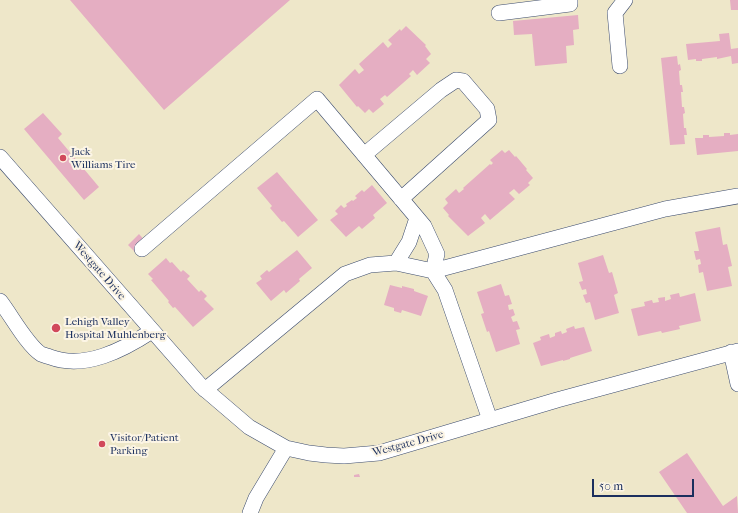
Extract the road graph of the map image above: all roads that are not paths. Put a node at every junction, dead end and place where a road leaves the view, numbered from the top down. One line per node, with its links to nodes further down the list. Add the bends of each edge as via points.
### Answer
1 (570, 0): 3 (street, via 570,4)
2 (625, 0): 4 (street, via 615,13)
3 (499, 13)
4 (620, 66)
5 (364, 154): 8 (street); 8 (street, via 456,80 463,81 487,109 489,120); 10 (street, via 317,99)
6 (0, 157): 14 (street, Westgate Drive)
7 (738, 196): 12 (street, via 665,209)
8 (401, 199): 9 (street)
9 (416, 218): 11 (street, via 409,242); 12 (street, via 424,226 437,254)
10 (142, 249)
11 (396, 263): 12 (street); 17 (street, via 370,265 345,274)
12 (433, 272): 18 (street, via 445,290)
13 (0, 301): 14 (street, via 28,341 41,354 57,360 95,358 135,342)
14 (152, 331): 17 (street, Westgate Drive)
15 (735, 351): 16 (street); 18 (street, Westgate Drive)
16 (738, 384)
17 (205, 390): 19 (street, Westgate Drive, via 249,427)
18 (490, 420): 19 (street, Westgate Drive, via 370,455 326,455)
19 (286, 448): 20 (street, via 256,498)
20 (250, 513)

